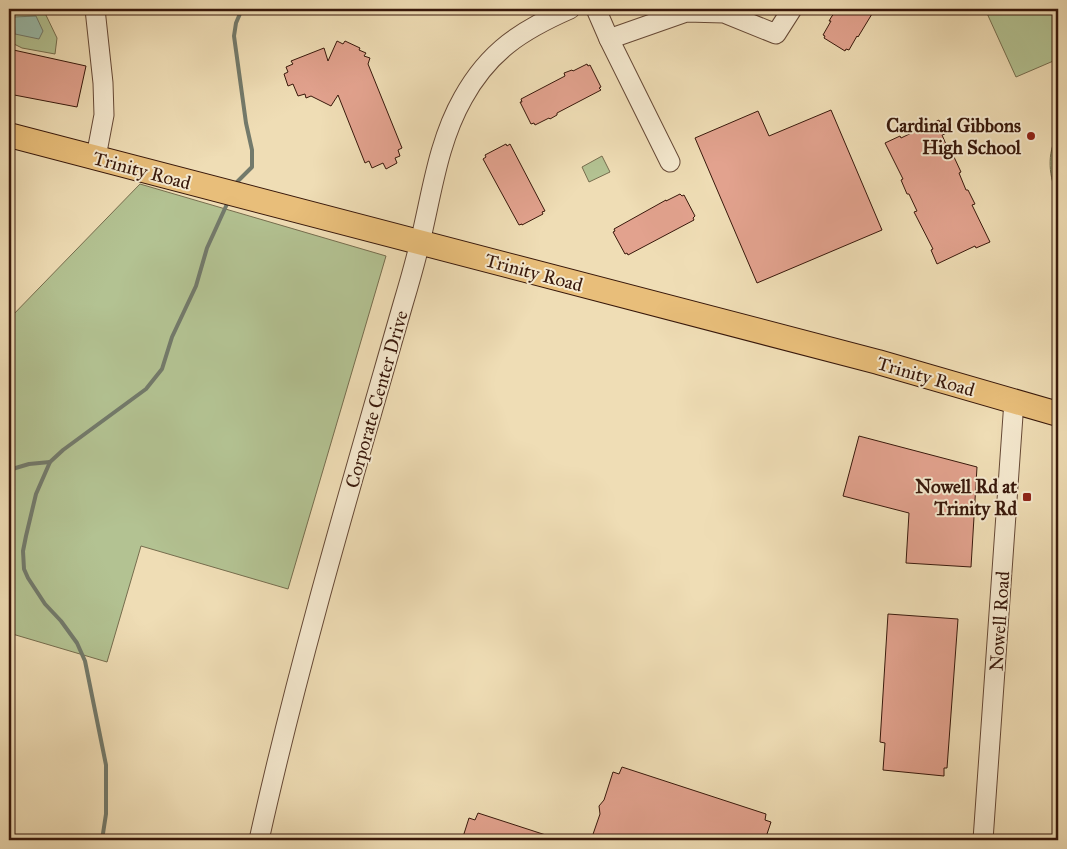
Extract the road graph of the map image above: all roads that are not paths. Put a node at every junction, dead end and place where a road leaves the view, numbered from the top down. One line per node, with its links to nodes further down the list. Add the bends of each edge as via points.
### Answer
1 (95, 9): 7 (street, via 104,115)
2 (570, 9): 9 (street, Corporate Center Drive, via 532,26 513,39 478,75 462,99 445,140)
3 (596, 9): 5 (street)
4 (792, 9): 5 (street, via 776,34 724,12 686,12)
5 (609, 39): 8 (street)
6 (9, 135): 7 (main road, Trinity Road)
7 (96, 157): 9 (main road, Trinity Road)
8 (670, 162)
9 (420, 242): 10 (main road, Trinity Road, via 878,362); 12 (street, Corporate Center Drive, via 273,775)
10 (1014, 401): 11 (main road, Trinity Road); 13 (street, Nowell Road)
11 (1058, 414)
12 (259, 840)
13 (982, 840)

